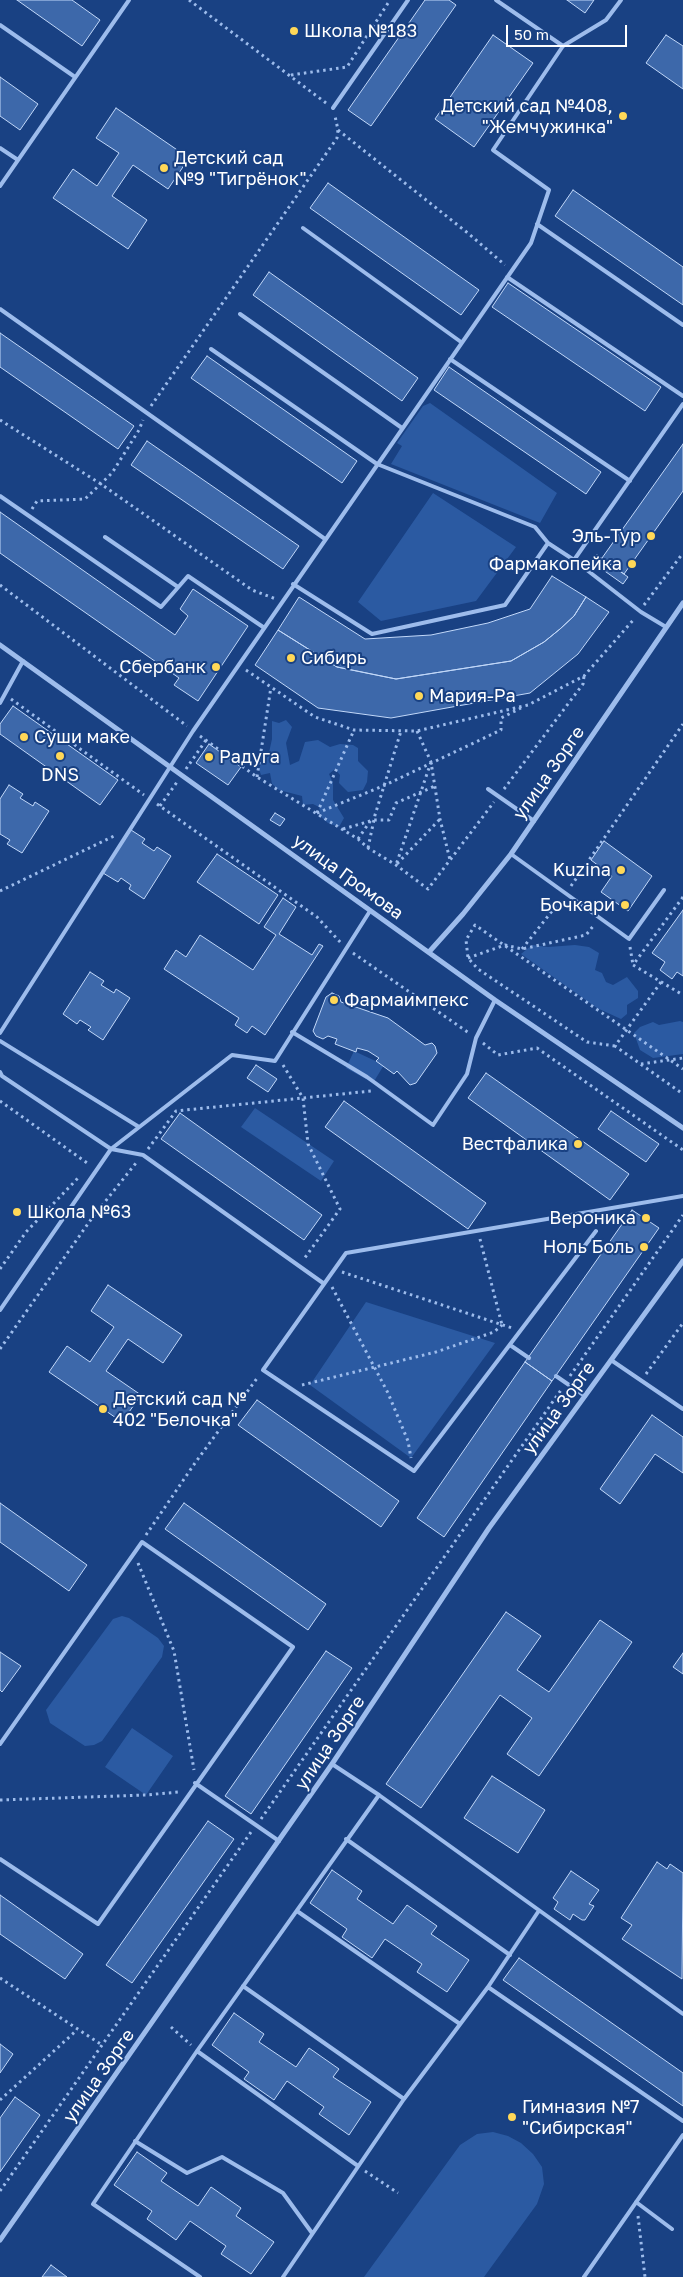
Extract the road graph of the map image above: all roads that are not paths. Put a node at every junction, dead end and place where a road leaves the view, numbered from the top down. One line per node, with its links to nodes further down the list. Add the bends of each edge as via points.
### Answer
1 (129, 0): 7 (lane)
2 (408, 0): 8 (lane)
3 (496, 0): 6 (lane)
4 (620, 0): 6 (lane, via 606,20)
5 (0, 25): 7 (lane)
6 (563, 46): 12 (lane, via 493,150 549,190)
7 (75, 77): 10 (lane)
8 (333, 108)
9 (0, 148): 10 (lane)
10 (18, 160): 11 (lane)
11 (0, 186)
12 (537, 224): 14 (lane, via 530,243); 17 (lane)
13 (303, 228): 18 (lane)
14 (507, 277): 18 (lane); 21 (lane)
15 (0, 309): 28 (lane)
16 (240, 314): 23 (lane)
17 (683, 325)
18 (461, 342): 20 (lane)
19 (211, 349): 24 (lane)
20 (450, 359): 23 (lane); 25 (lane)
21 (683, 396)
22 (683, 404): 25 (lane)
23 (402, 428): 24 (lane)
24 (376, 464): 28 (lane); 29 (lane, via 535,527)
25 (630, 481): 30 (lane)
26 (0, 496): 32 (lane, via 161,607)
27 (106, 537): 32 (lane)
28 (325, 539): 31 (lane)
29 (548, 543): 30 (lane); 31 (lane, via 505,605 372,634)
30 (574, 560): 35 (lane, via 641,612)
31 (293, 584): 34 (lane)
32 (178, 587): 34 (lane, via 188,576)
33 (683, 604): 35 (street, улица Зорге)
34 (263, 627): 39 (lane)
35 (666, 627): 41 (street, улица Зорге)
36 (0, 645): 37 (street, улица Громова)
37 (23, 661): 38 (lane); 39 (street, улица Громова)
38 (0, 704)
39 (171, 767): 44 (street, улица Громова); 48 (lane)
40 (488, 790): 41 (lane)
41 (534, 820): 42 (street, улица Зорге)
42 (510, 854): 43 (lane, via 629,939); 45 (street, улица Зорге)
43 (664, 890)
44 (370, 911): 45 (street, улица Громова); 47 (lane)
45 (429, 952): 46 (street, улица Громова)
46 (495, 1000): 47 (lane, via 476,1038 467,1074 433,1125); 52 (street, улица Громова)
47 (292, 1032): 51 (lane, via 275,1061 232,1055)
48 (0, 1034)
49 (0, 1041): 51 (lane)
50 (0, 1072): 53 (lane)
51 (139, 1127): 53 (lane)
52 (683, 1128)
53 (111, 1148): 57 (lane, via 142,1156); 58 (lane)
54 (683, 1196): 57 (lane, via 346,1253)
55 (596, 1231): 59 (lane)
56 (683, 1261): 61 (street, улица Зорге)
57 (323, 1283): 59 (lane, via 262,1370 414,1471)
58 (0, 1310)
59 (510, 1345): 60 (lane)
60 (529, 1358)
61 (611, 1360): 63 (street, улица Зорге); 64 (lane)
62 (556, 1376): 63 (lane)
63 (585, 1396): 66 (street, улица Зорге, via 489,1528)
64 (683, 1409)
65 (0, 1744): 67 (lane, via 142,1542 292,1647)
66 (332, 1764): 68 (lane); 70 (street, улица Зорге)
67 (195, 1783): 70 (lane); 71 (lane, via 98,1924)
68 (379, 1796): 69 (lane); 73 (lane)
69 (346, 1839): 72 (lane); 74 (lane)
70 (280, 1841): 88 (street, улица Зорге)
71 (0, 1859)
72 (297, 1911): 75 (lane); 78 (lane)
73 (538, 1912): 74 (lane); 77 (lane)
74 (510, 1955): 76 (lane)
75 (243, 1986): 79 (lane); 80 (lane)
76 (488, 1986): 78 (lane); 81 (lane)
77 (683, 2014)
78 (460, 2024): 80 (lane)
79 (197, 2051): 83 (lane); 84 (lane)
80 (404, 2099): 84 (lane)
81 (683, 2121)
82 (683, 2135): 85 (lane)
83 (134, 2141): 87 (lane, via 186,2173 222,2157 283,2193); 89 (lane, via 93,2204)
84 (358, 2166): 87 (lane)
85 (636, 2202): 86 (lane); 91 (lane)
86 (672, 2229)
87 (312, 2232): 90 (lane)
88 (0, 2240)
89 (200, 2277)
90 (283, 2277)
91 (584, 2277)

